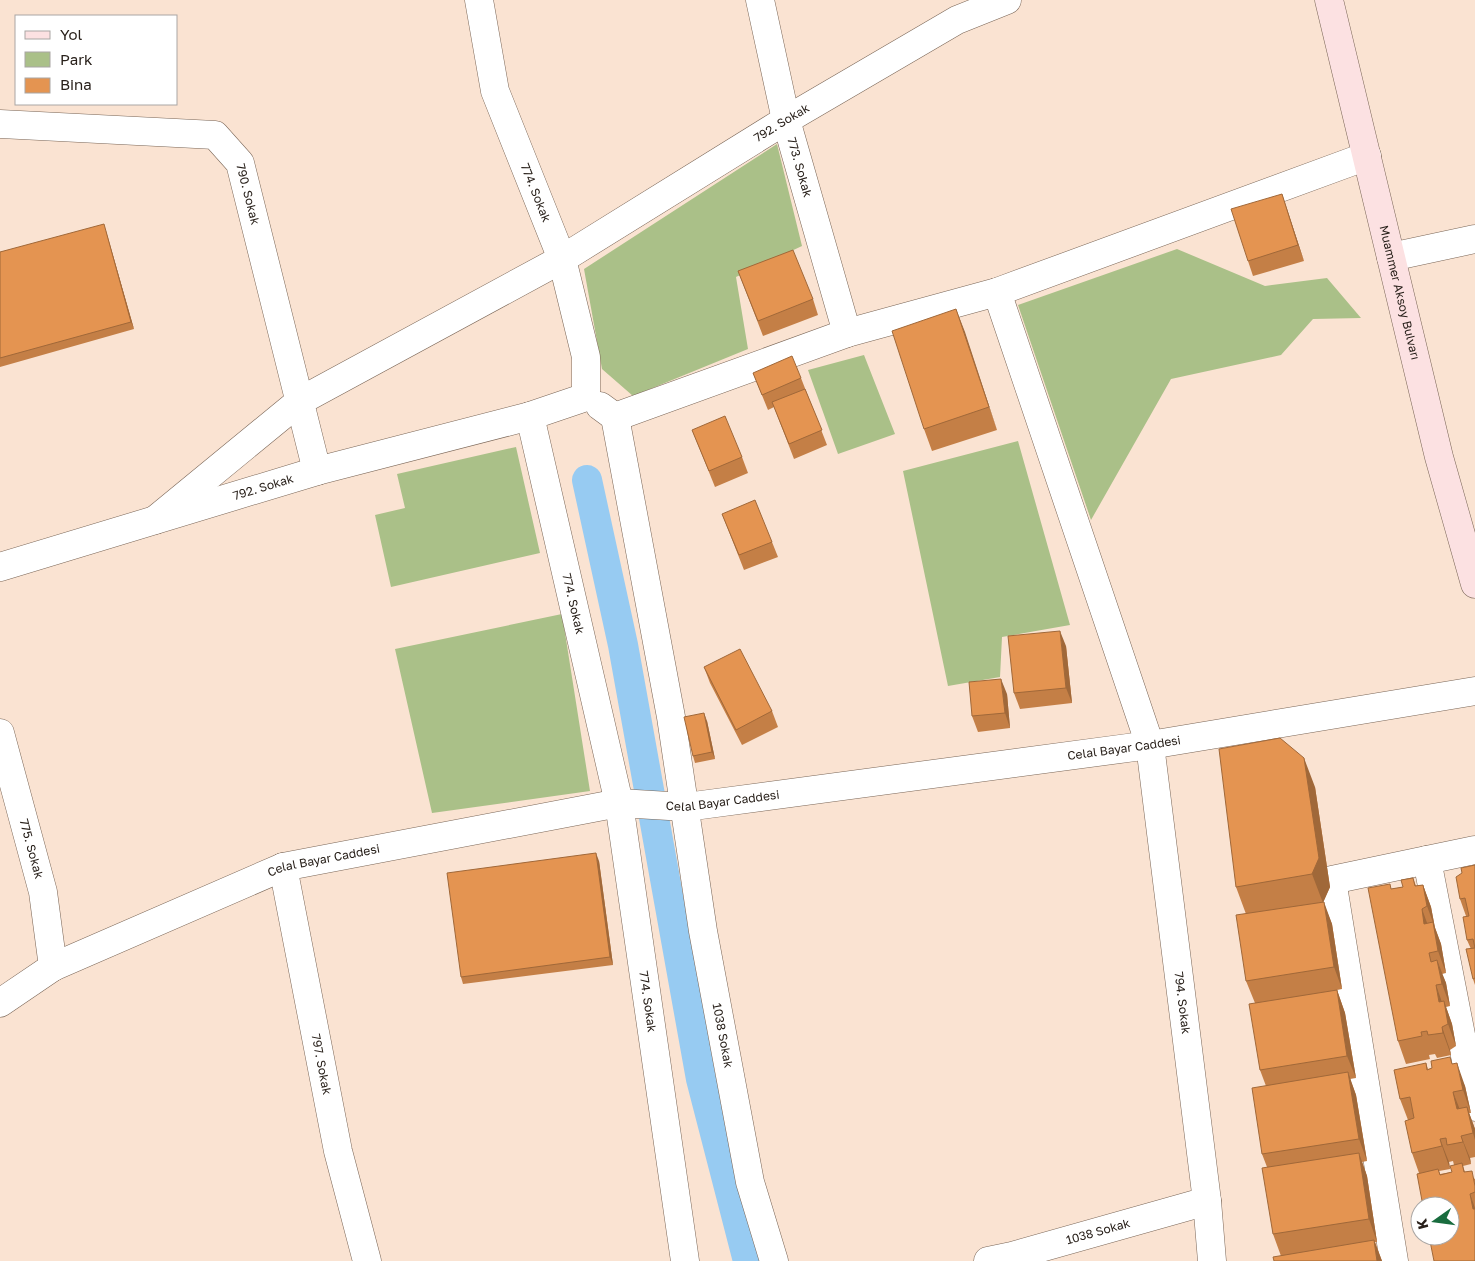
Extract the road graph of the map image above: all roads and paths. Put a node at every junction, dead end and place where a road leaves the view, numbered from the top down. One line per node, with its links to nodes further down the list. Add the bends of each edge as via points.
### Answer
1 (479, 0): 10 (street, 774. Sokak, via 495,91)
2 (760, 0): 5 (street, 773. Sokak)
3 (1007, 0): 5 (street, 792. Sokak, via 957,20)
4 (1329, 0): 7 (main road, Muammer Aksoy Bulvarı)
5 (786, 120): 10 (street, 792. Sokak); 12 (street, 773. Sokak)
6 (0, 124): 14 (street, 790. Sokak, via 214,135 240,163)
7 (1366, 156): 9 (main road, Muammer Aksoy Bulvarı); 11 (street)
8 (1475, 239): 9 (street)
9 (1391, 257): 20 (main road, Muammer Aksoy Bulvarı, via 1439,457)
10 (562, 259): 13 (street, 774. Sokak, via 586,357); 14 (street, 792. Sokak)
11 (997, 292): 12 (street); 23 (street, 794. Sokak)
12 (847, 333): 16 (street)
13 (586, 397): 15 (street); 16 (street)
14 (300, 400): 17 (street, 790. Sokak); 18 (street, 792. Sokak)
15 (530, 416): 17 (street, 792. Sokak); 24 (street, 774. Sokak)
16 (614, 417): 25 (street, 1038 Sokak)
17 (317, 471): 18 (street, 792. Sokak)
18 (155, 520): 19 (street, 792. Sokak)
19 (0, 567)
20 (1475, 584)
21 (1475, 691): 23 (street, Celal Bayar Caddesi)
22 (0, 733): 29 (street, 775. Sokak, via 43,892)
23 (1150, 745): 25 (street, Celal Bayar Caddesi); 32 (street, 794. Sokak)
24 (619, 804): 25 (street, Celal Bayar Caddesi); 28 (street, Celal Bayar Caddesi); 34 (street, 774. Sokak)
25 (686, 807): 35 (street, 1038 Sokak, via 703,932 750,1182)
26 (1475, 850): 27 (street)
27 (1427, 860): 31 (street); 38 (street, via 1332,880)
28 (283, 867): 29 (street, Celal Bayar Caddesi); 33 (street, 797. Sokak, via 338,1150)
29 (53, 967): 30 (street, Celal Bayar Caddesi)
30 (0, 1003)
31 (1475, 1107)
32 (1207, 1201): 36 (street, 1038 Sokak); 37 (street, 794. Sokak)
33 (367, 1261)
34 (685, 1261)
35 (774, 1261)
36 (988, 1261)
37 (1212, 1261)
38 (1394, 1261)

